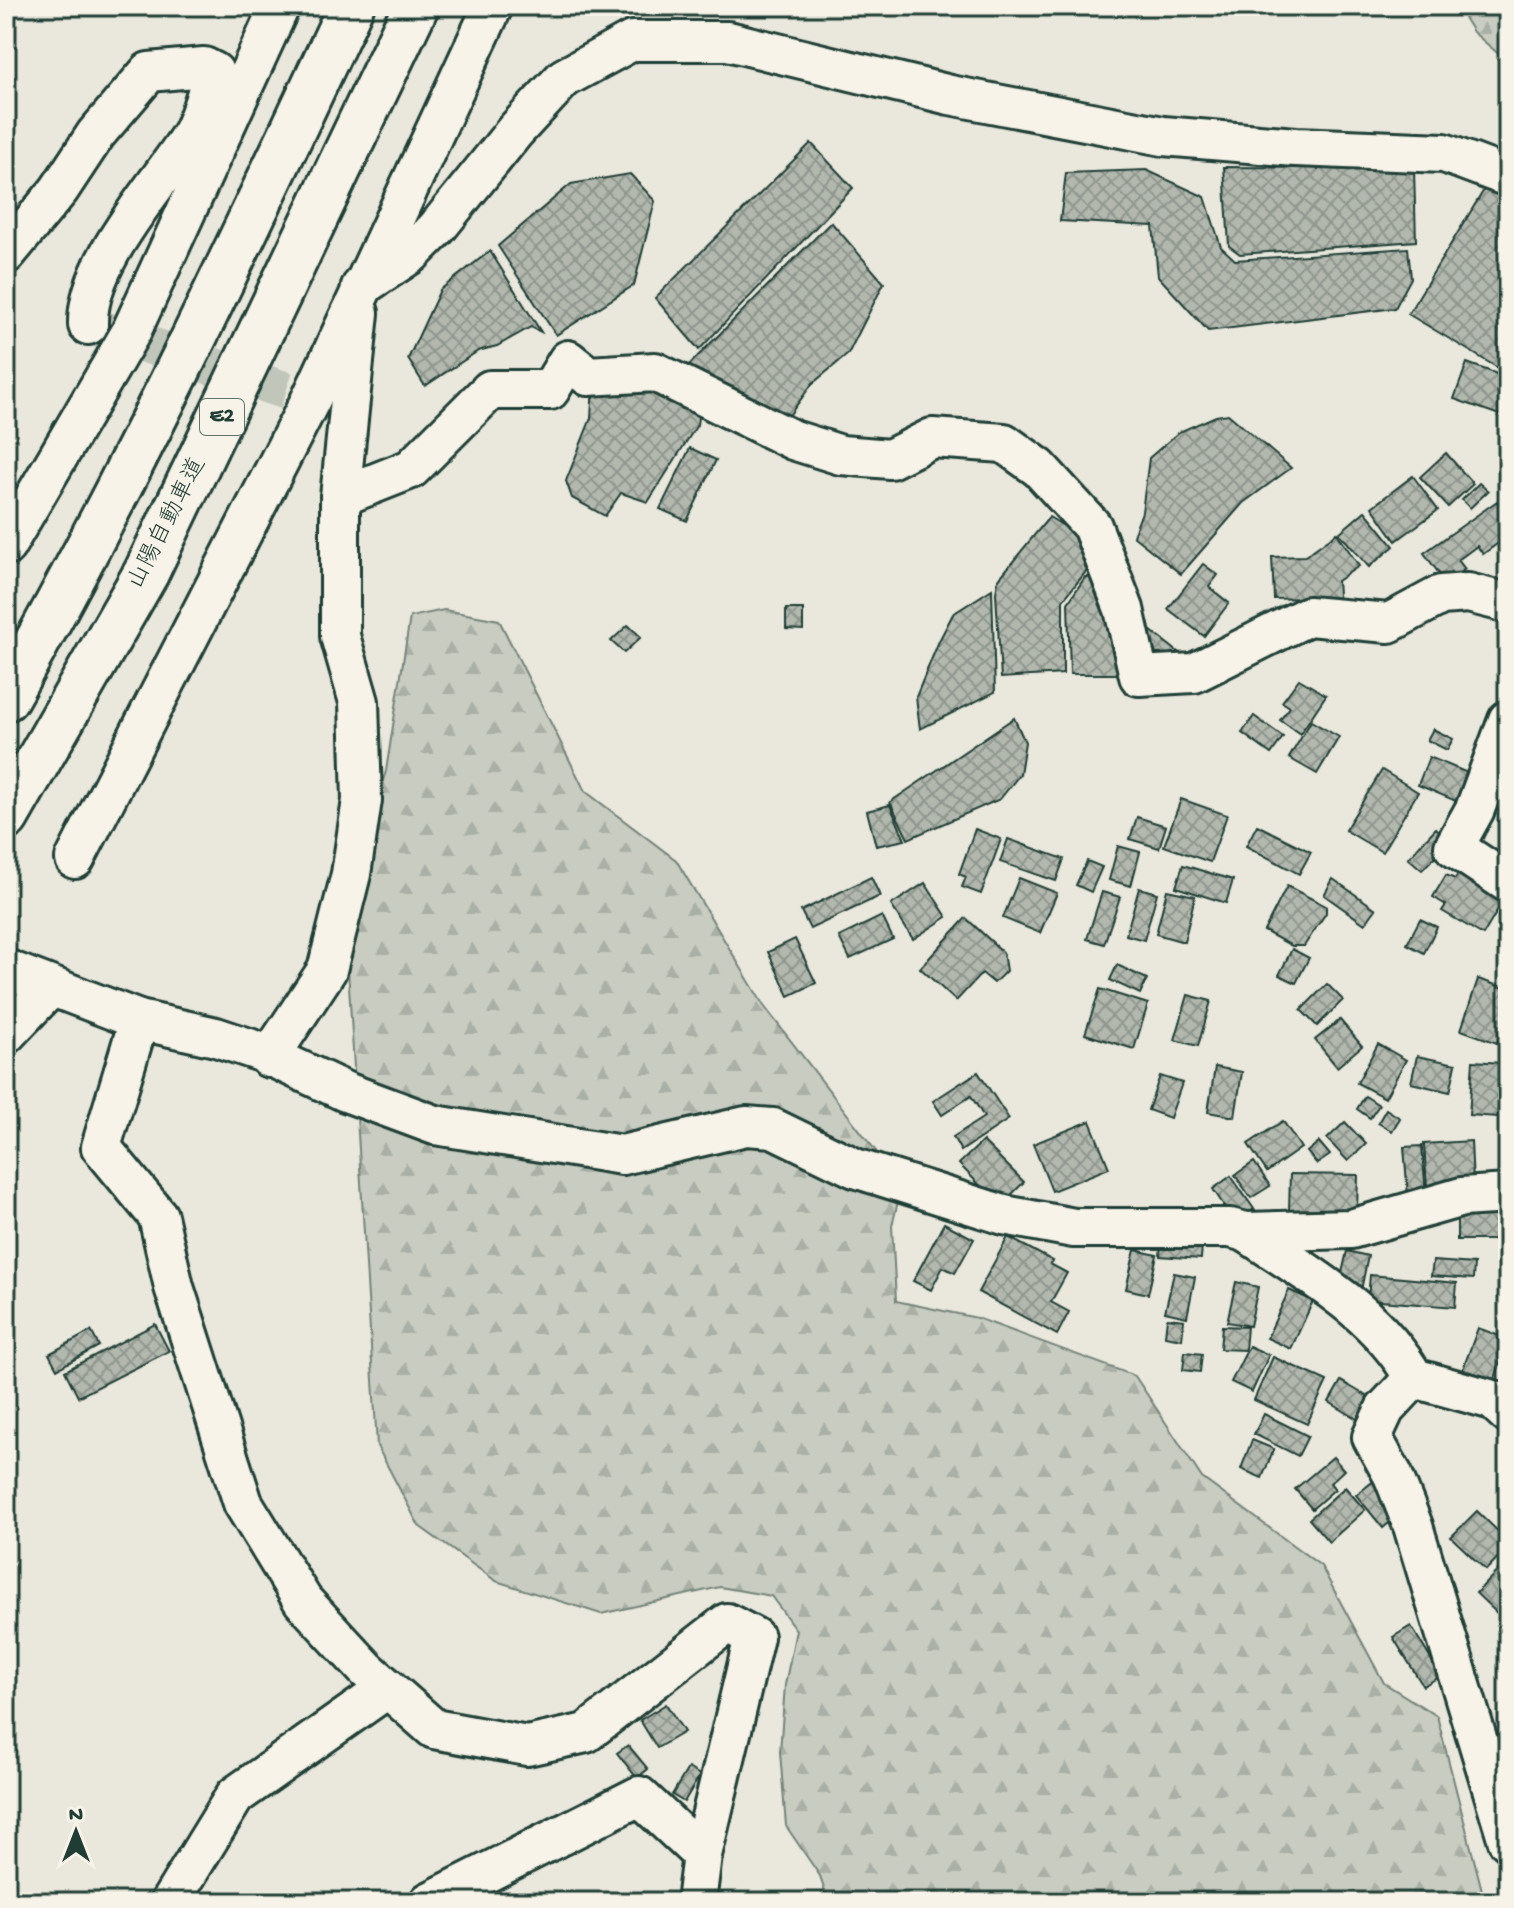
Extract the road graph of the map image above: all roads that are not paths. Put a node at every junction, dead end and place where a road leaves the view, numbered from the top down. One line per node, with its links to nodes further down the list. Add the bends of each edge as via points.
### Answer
1 (280, 6): 10 (street, via 131,332)
2 (351, 6): 12 (highway, E2, via 90,550)
3 (416, 6): 14 (highway, 山陽自動車道 / E2, via 146,573)
4 (493, 6): 7 (street)
5 (1508, 177): 7 (street, via 1444,153 1163,136 950,95 728,41 632,41 564,78 436,229 411,254)
6 (6, 254): 8 (street, via 149,72 204,67 214,72 192,133 126,226 87,302)
7 (361, 287): 9 (street); 15 (street, via 311,399)
8 (88, 325)
9 (340, 497): 11 (street, via 411,469 490,390 550,390 568,360 588,376 655,372 793,440 841,455 890,459 932,438 1004,443 1039,468 1092,526 1124,609 1139,676 1194,673 1308,616 1389,623 1441,595 1468,593); 20 (street, via 340,636 359,702 362,800 351,874 327,970)
10 (6, 546)
11 (1508, 603)
12 (6, 698)
13 (1508, 720): 16 (street, via 1475,809 1454,847)
14 (6, 817)
15 (75, 859)
16 (1508, 883)
17 (29, 978): 18 (street); 19 (street)
18 (139, 1020): 20 (street, via 216,1037); 25 (street, via 101,1147 158,1216 174,1287 243,1503 303,1601)
19 (6, 1034)
20 (269, 1058): 22 (street, via 361,1098 466,1131 622,1155 746,1126 773,1128 855,1168 1004,1215 1074,1228)
21 (1508, 1194): 22 (street, via 1462,1197 1351,1229)
22 (1246, 1232): 23 (street, via 1363,1312 1400,1353)
23 (1414, 1378): 24 (street, via 1493,1400); 26 (street, via 1385,1409 1372,1437 1413,1526)
24 (1508, 1414)
25 (388, 1688): 27 (street, via 434,1729 527,1746 586,1733 727,1623 741,1630 754,1637); 28 (street, via 235,1796)
26 (1508, 1841)
27 (702, 1855): 29 (street, via 639,1796); 30 (street)
28 (170, 1902)
29 (429, 1902)
30 (696, 1902)

